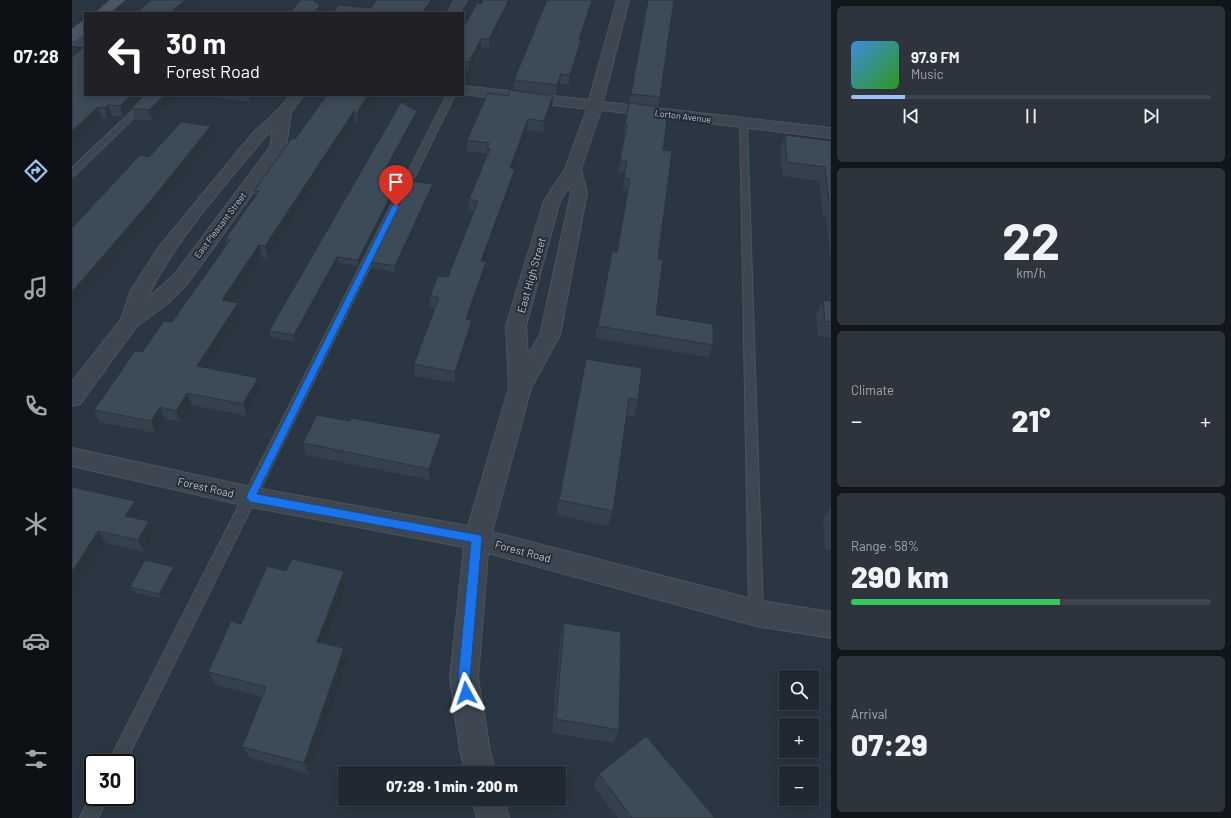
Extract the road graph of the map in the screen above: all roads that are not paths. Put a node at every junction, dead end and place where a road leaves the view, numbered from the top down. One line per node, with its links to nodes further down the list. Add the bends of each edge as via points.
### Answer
1 (118, 0): 4 (main road)
2 (461, 0): 5 (street)
3 (623, 0): 14 (street, East High Street)
4 (103, 12)
5 (454, 12)
6 (84, 27): 7 (main road)
7 (72, 37)
8 (72, 40): 9 (street)
9 (84, 42)
10 (464, 90): 14 (street, Lorton Avenue)
11 (152, 96): 19 (lane)
12 (296, 96): 15 (street, East Pleasant Street)
13 (450, 96): 24 (lane)
14 (594, 106): 16 (street, Lorton Avenue); 18 (street, East High Street)
15 (284, 112): 20 (street, East Pleasant Street, via 258,136 165,251 141,290); 20 (street, East Pleasant Street, via 278,147 181,279)
16 (743, 123): 17 (street, Lorton Avenue); 26 (lane)
17 (831, 133)
18 (573, 169): 21 (street, East High Street, via 552,201 516,326); 21 (street, East High Street, via 579,192 550,335)
19 (72, 173)
20 (130, 321): 22 (street, East Pleasant Street)
21 (520, 388): 25 (street, East High Street)
22 (72, 398)
23 (72, 457): 24 (street, Forest Road)
24 (250, 497): 25 (street, Forest Road); 28 (lane)
25 (477, 538): 26 (street, Forest Road); 29 (street, East High Street, via 464,678)
26 (756, 613): 27 (street, Forest Road)
27 (831, 625)
28 (121, 754)
29 (479, 766)
30 (95, 806): 32 (lane)
31 (490, 806): 33 (street)
32 (89, 818)
33 (493, 818)

